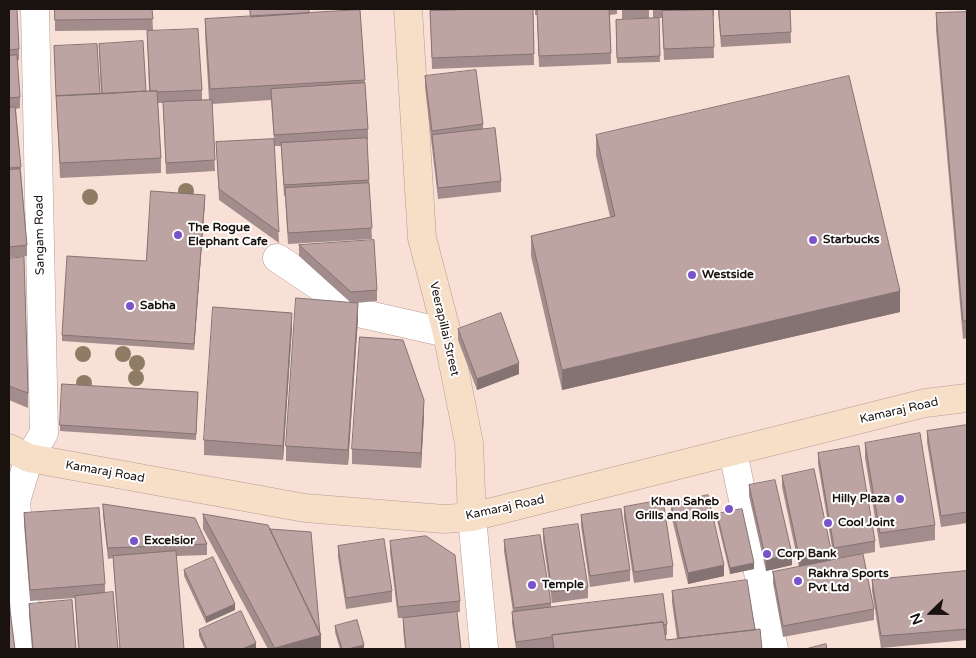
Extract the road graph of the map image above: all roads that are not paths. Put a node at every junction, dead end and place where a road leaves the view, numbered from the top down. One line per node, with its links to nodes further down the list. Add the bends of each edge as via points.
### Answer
1 (36, 9): 3 (street, Sangam Road)
2 (408, 9): 6 (street, Veerapillai Street, via 422,238)
3 (38, 109): 4 (street); 9 (street, Sangam Road, via 44,433)
4 (9, 112)
5 (277, 258): 6 (street, via 359,314)
6 (447, 333): 10 (street, Veerapillai Street, via 469,442)
7 (967, 398): 8 (street, Kamaraj Road, via 925,404)
8 (733, 452): 10 (street, Kamaraj Road); 13 (street)
9 (19, 453): 10 (street, Kamaraj Road, via 305,508 444,519); 11 (street, Sangam Road, via 16,501)
10 (472, 517): 12 (street, Veerapillai Street)
11 (28, 649)
12 (484, 649)
13 (774, 649)

